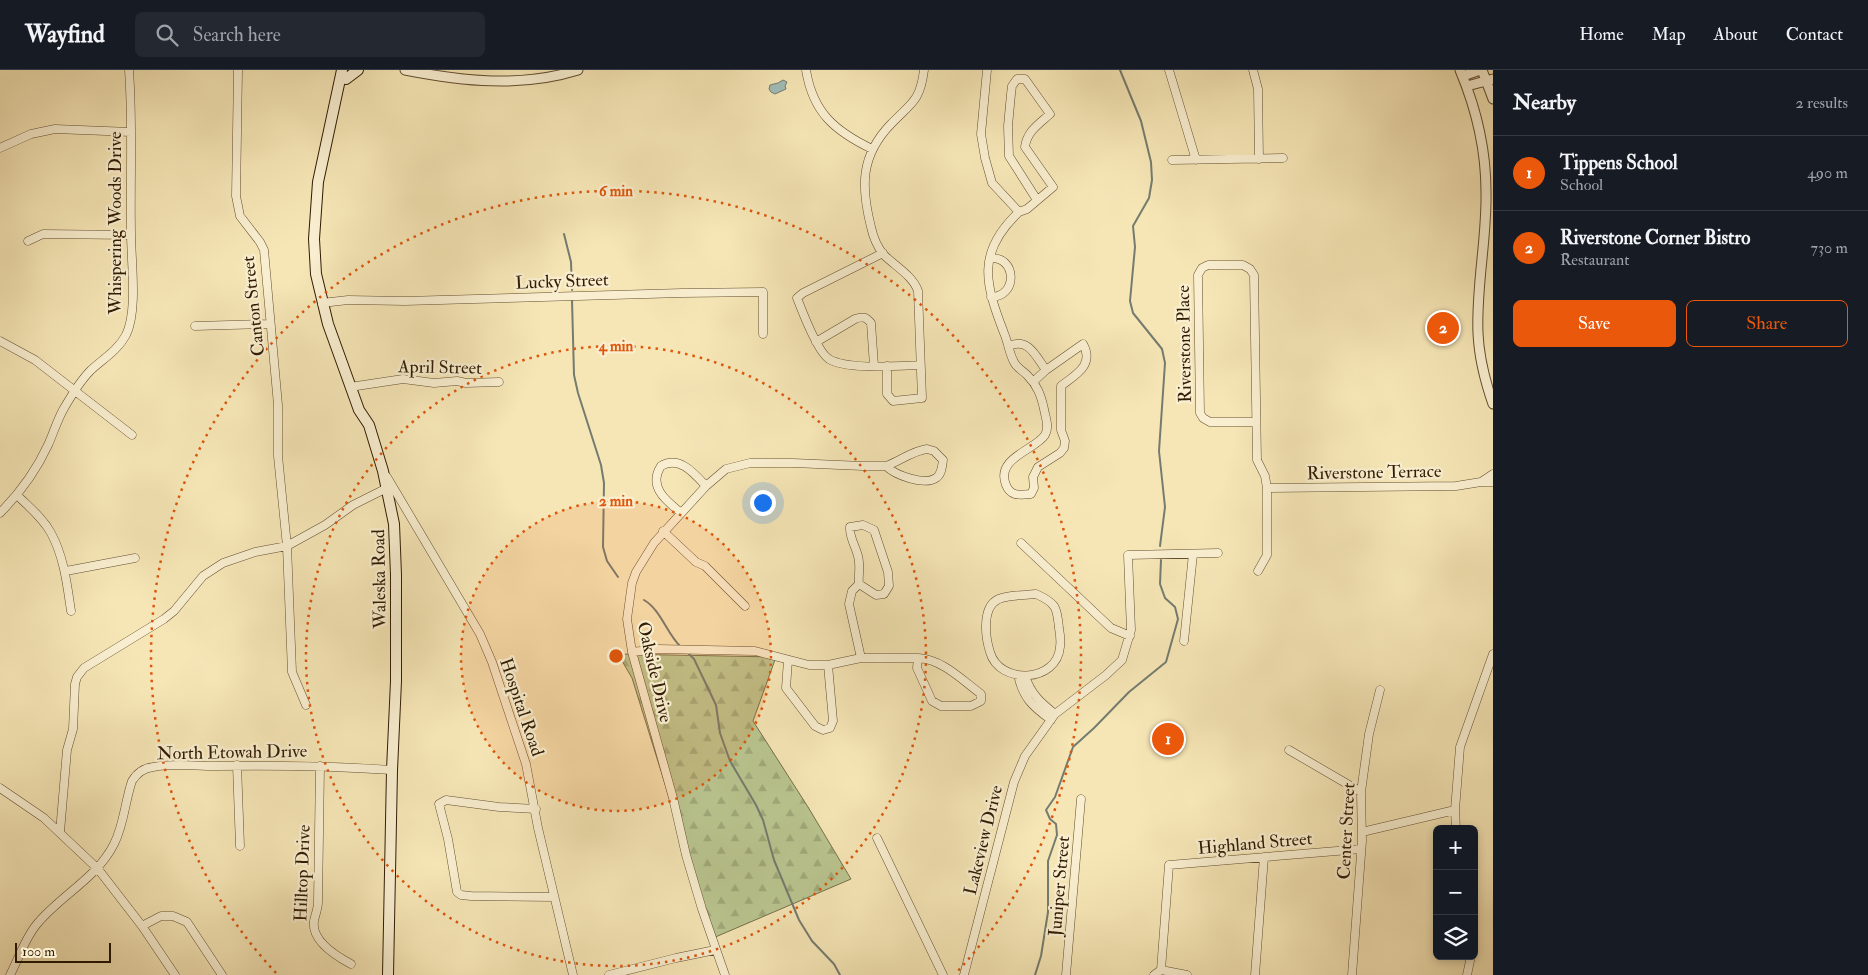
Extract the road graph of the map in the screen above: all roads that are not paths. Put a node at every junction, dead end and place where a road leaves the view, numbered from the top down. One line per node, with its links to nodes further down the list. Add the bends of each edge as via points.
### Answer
1 (129, 70): 17 (street, Whispering Woods Drive)
2 (238, 70): 32 (street, Canton Street, via 236,196 240,216 264,250)
3 (358, 70): 12 (main road)
4 (405, 70): 5 (street, via 464,80 494,81 551,77)
5 (578, 70)
6 (806, 70): 19 (street, via 814,101 831,122 844,134)
7 (924, 70): 19 (street, via 912,105 891,123)
8 (986, 70): 25 (street, via 981,134 985,158 992,183)
9 (1169, 70): 23 (street)
10 (1253, 70): 21 (street, via 1258,89)
11 (1481, 70): 13 (street); 14 (street)
12 (346, 73): 31 (main road, Waleska Road, via 317,195 314,238)
13 (1461, 73): 15 (street)
14 (1490, 80): 15 (street); 16 (street)
15 (1467, 86): 46 (street, via 1478,124 1486,177 1478,334)
16 (1493, 99)
17 (131, 132): 18 (street, via 55,129 31,134); 26 (street, Whispering Woods Drive)
18 (0, 148)
19 (872, 149): 28 (street, via 864,185 865,202 874,237)
20 (1283, 158): 21 (street)
21 (1259, 159): 23 (street)
22 (1172, 160): 23 (street)
23 (1196, 160)
24 (1037, 200): 24 (street, via 1053,187 1025,147 1026,138 1050,114 1025,79 1017,79 1012,86 1010,102 1009,156); 25 (street)
25 (1019, 212): 29 (street, via 999,234)
26 (130, 235): 27 (street, via 43,234); 45 (street, Whispering Woods Drive, via 132,312 126,335)
27 (28, 241)
28 (883, 253): 36 (street, via 797,298); 38 (street, via 918,291)
29 (990, 258): 30 (street); 30 (street, via 1004,262 1011,276 1007,290)
30 (991, 298): 37 (street)
31 (322, 303): 34 (street, Lucky Street, via 763,292); 44 (main road, Waleska Road)
32 (270, 324): 33 (street); 62 (street, Canton Street)
33 (195, 326)
34 (763, 334)
35 (0, 341): 45 (street, via 35,360)
36 (816, 342): 39 (street, via 827,359); 39 (street, via 856,319 867,318 871,323)
37 (1009, 346): 41 (street, via 1018,343 1028,346); 43 (street, via 1014,363)
38 (920, 365): 40 (street); 40 (street, via 922,398 893,400 887,394)
39 (874, 366): 40 (street)
40 (887, 366)
41 (1046, 370): 43 (street); 43 (street, via 1083,344 1087,357 1084,368 1061,386 1064,448 1038,467 1031,494 1019,496 1006,485 1006,468 1010,461 1043,437 1047,428 1043,406)
42 (499, 382): 44 (street, April Street, via 434,383 403,379)
43 (1033, 382)
44 (350, 387): 50 (main road, Waleska Road, via 368,425)
45 (75, 390): 48 (street); 57 (street, Whispering Woods Drive, via 48,447)
46 (1493, 404)
47 (1256, 422): 47 (street, Riverstone Place, via 1254,275 1243,265 1208,265 1198,275 1200,413 1210,422); 56 (street, Riverstone Place, via 1257,460)
48 (132, 435)
49 (886, 466): 49 (street, Oakside Drive, via 908,478 924,480 936,478 943,460 927,449); 54 (street, Oakside Drive, via 750,463 726,469)
50 (383, 470): 55 (main road, Waleska Road); 90 (street, Hospital Road, via 486,649 526,764)
51 (1493, 474): 52 (street, Riverstone Terrace)
52 (1481, 482): 53 (street, Riverstone Terrace); 56 (street, Riverstone Terrace, via 1456,486)
53 (1493, 482)
54 (706, 486): 58 (street, Oakside Drive); 58 (street, via 679,463 661,466 656,476 657,489)
55 (386, 488): 62 (street); 86 (main road, Waleska Road, via 394,524 396,575)
56 (1267, 488): 67 (street, Riverstone Place, via 1267,555)
57 (17, 495): 59 (street, Whispering Woods Drive); 66 (street, via 50,532)
58 (680, 512): 60 (street, Oakside Drive)
59 (0, 513)
60 (663, 531): 69 (street, via 705,566); 73 (street, Oakside Drive, via 646,552 632,583 627,619)
61 (1020, 543): 71 (street, via 1112,628)
62 (287, 546): 81 (street, Canton Street, via 292,672); 93 (street, via 223,562 203,576 174,611 80,673 75,684)
63 (1218, 553): 64 (street)
64 (1193, 554): 71 (street, Lakeview Drive, via 1128,555); 72 (street)
65 (135, 558): 66 (street)
66 (66, 571): 70 (street)
67 (1258, 571)
68 (859, 584): 68 (street, via 876,596 884,594 889,586 888,572 874,530 863,525 850,527 849,534 857,551); 75 (street, via 852,591 850,604)
69 (745, 606)
70 (71, 611)
71 (1130, 636): 82 (street, Lakeview Drive, via 1122,660)
72 (1184, 641)
73 (632, 652): 77 (street, via 658,649 755,651); 102 (street, Oakside Drive)
74 (1493, 654): 91 (street, via 1460,748)
75 (861, 658): 76 (street); 78 (street)
76 (918, 658): 76 (street, via 929,658 952,671 981,694 981,701 971,706 940,706 932,701 916,668)
77 (788, 660): 78 (street, via 804,665); 78 (street, via 786,688 815,726 823,730 830,728 833,721)
78 (828, 665)
79 (1022, 675): 79 (street, via 1044,672 1056,660 1060,648 1057,608 1036,594 1000,598 992,604 986,619 986,638 991,655 1003,670); 82 (street, via 1021,688 1026,697 1034,707)
80 (1380, 690): 88 (street, Center Street, via 1369,734)
81 (306, 705)
82 (1053, 717): 114 (street, Lakeview Drive, via 1025,756 1014,782)
83 (1289, 750): 88 (street)
84 (237, 765): 85 (street, North Etowah Drive); 96 (street); 99 (street, North Etowah Drive, via 159,766 139,773 132,781 115,843)
85 (320, 766): 86 (street, North Etowah Drive); 104 (street, Hilltop Drive, via 316,936 338,957)
86 (392, 770): 110 (main road, Waleska Road)
87 (0, 788): 93 (street)
88 (1362, 792): 94 (street, Center Street)
89 (1081, 799): 115 (street, Juniper Street)
90 (536, 809): 100 (street, Hospital Road); 100 (street, via 446,800 438,804 457,892 471,896)
91 (1455, 810): 92 (street); 94 (street)
92 (1456, 825)
93 (60, 832): 99 (street)
94 (1362, 832): 97 (street, Center Street)
95 (877, 838): 113 (street)
96 (240, 846)
97 (1361, 848): 98 (street, Highland Street); 118 (street, Center Street)
98 (1264, 857): 105 (street, Highland Street, via 1169,865); 117 (street)
99 (98, 869): 101 (street); 107 (street, North Etowah Drive, via 36,925)
100 (554, 897): 111 (street, Hospital Road)
101 (142, 926): 108 (street); 109 (street, via 161,916 173,916 187,922)
102 (715, 950): 106 (street, Oakside Drive); 112 (street)
103 (1470, 960): 119 (street)
104 (351, 964)
105 (1158, 972): 116 (street)
106 (725, 974)
107 (10, 975)
108 (175, 975)
109 (222, 975)
110 (388, 975)
111 (573, 975)
112 (609, 975)
113 (943, 975)
114 (964, 975)
115 (1066, 975)
116 (1187, 975)
117 (1255, 975)
118 (1352, 975)
119 (1467, 975)

